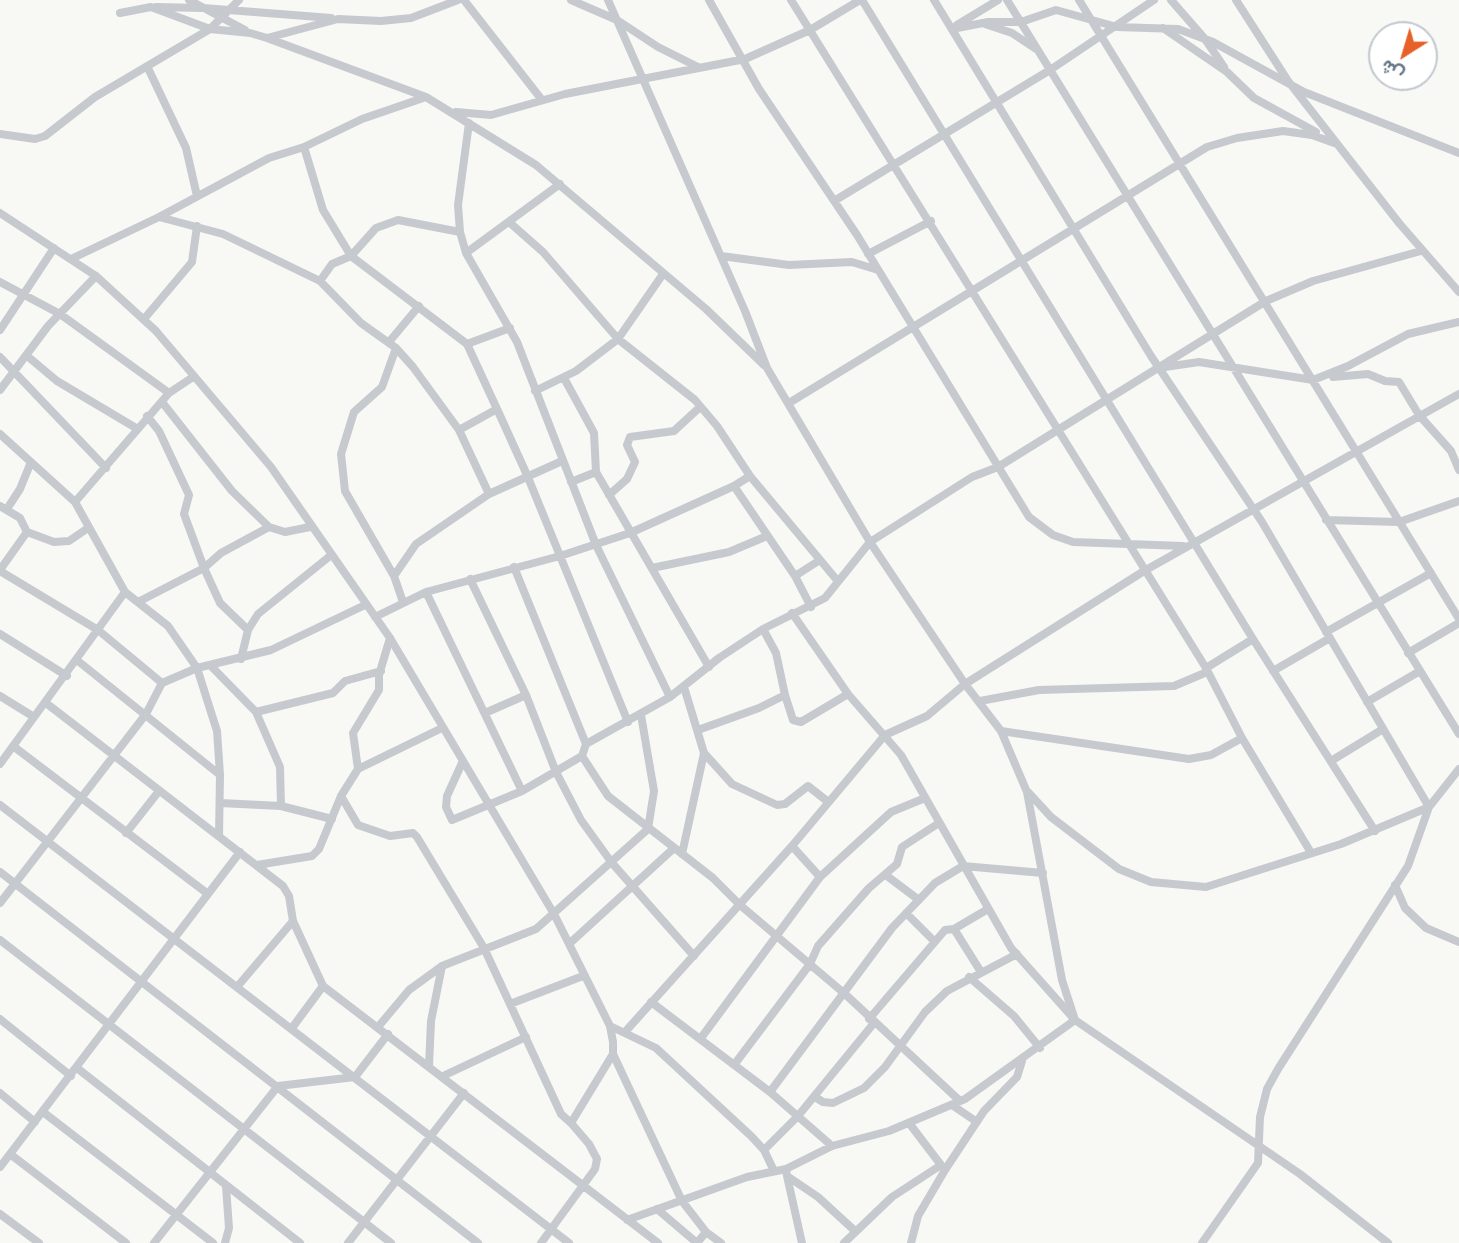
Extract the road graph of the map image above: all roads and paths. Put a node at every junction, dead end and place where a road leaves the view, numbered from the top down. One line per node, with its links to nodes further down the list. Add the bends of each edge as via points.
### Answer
1 (189, 0): 18 (street)
2 (239, 0): 19 (street)
3 (458, 0): 23 (street, via 411,18)
4 (464, 0): 45 (street)
5 (571, 0): 24 (street)
6 (608, 0): 24 (street)
7 (709, 0): 37 (street)
8 (791, 0): 31 (street)
9 (861, 0): 31 (street); 50 (street)
10 (934, 0): 30 (street)
11 (998, 0): 30 (street)
12 (1007, 0): 25 (street)
13 (1079, 0): 21 (street)
14 (1154, 0): 27 (street)
15 (1171, 0): 35 (street)
16 (1236, 0): 42 (street)
17 (150, 7): 18 (street); 20 (street); 29 (street)
18 (203, 8): 19 (street); 22 (street)
19 (231, 10): 22 (street); 23 (street)
20 (120, 12)
21 (1088, 16): 25 (street, via 1056,10); 27 (street); 34 (street)
22 (222, 18): 29 (street); 32 (street)
23 (338, 19): 33 (street)
24 (617, 20): 39 (street); 43 (street)
25 (1021, 22): 26 (street); 36 (street)
26 (982, 23): 30 (street); 36 (street, via 1012,33)
27 (1117, 27): 28 (street); 34 (street)
28 (1163, 28): 35 (street); 41 (street)
29 (210, 29): 32 (street); 38 (street)
30 (952, 29): 46 (street)
31 (810, 30): 37 (street); 55 (street)
32 (250, 33): 33 (street)
33 (267, 38): 44 (street)
34 (1100, 38): 40 (street); 54 (street)
35 (1205, 39): 41 (street); 42 (street)
36 (1037, 49): 40 (street)
37 (745, 59): 39 (street); 59 (street)
38 (147, 66): 49 (street, via 95,97 45,136); 58 (street, via 186,148)
39 (699, 67): 43 (street)
40 (1050, 71): 46 (street); 57 (street)
41 (1227, 72): 51 (street, via 1254,98)
42 (1288, 80): 51 (street); 53 (street, via 1315,96)
43 (644, 81): 45 (street); 72 (street)
44 (426, 97): 47 (street); 52 (street, via 362,118)
45 (542, 100): 47 (street, via 491,115)
46 (997, 103): 50 (street); 65 (street)
47 (453, 111): 48 (street)
48 (469, 123): 56 (street); 66 (street, via 459,188)
49 (0, 134)
50 (944, 134): 55 (street); 74 (street)
51 (1337, 144): 54 (street, via 1283,131 1206,147); 68 (street)
52 (304, 147): 58 (street, via 269,158); 71 (street, via 323,210)
53 (1459, 153)
54 (1179, 163): 57 (street); 83 (street)
55 (896, 164): 59 (street); 62 (street)
56 (560, 184): 63 (street); 76 (street)
57 (1126, 195): 65 (street); 91 (street)
58 (197, 196): 61 (street)
59 (834, 201): 70 (street)
60 (0, 213): 67 (street)
61 (159, 217): 64 (street); 73 (street)
62 (931, 221): 70 (street); 80 (street)
63 (509, 222): 69 (street); 92 (street, via 543,253)
64 (197, 226): 78 (street, via 246,243); 86 (street, via 192,262)
65 (1073, 227): 74 (street); 98 (street)
66 (460, 232): 69 (street); 71 (street, via 398,220 376,228)
67 (54, 248): 73 (street); 82 (street)
68 (1421, 251): 81 (street); 83 (street, via 1313,281)
69 (466, 253): 89 (street)
70 (868, 254): 75 (street)
71 (351, 256): 78 (street, via 332,264); 84 (street)
72 (721, 256): 75 (street, via 789,265 852,262); 97 (street)
73 (71, 259): 77 (street)
74 (1021, 259): 80 (street); 108 (street)
75 (878, 270): 88 (street)
76 (663, 274): 92 (street); 97 (street)
77 (96, 276): 85 (street); 86 (street)
78 (320, 281): 94 (street, via 362,323)
79 (0, 282): 82 (street)
80 (972, 289): 88 (street); 117 (street)
81 (1459, 292)
82 (25, 293): 85 (street); 90 (street)
83 (1266, 301): 91 (street); 103 (street)
84 (419, 306): 93 (street); 94 (street)
85 (60, 314): 95 (street); 106 (street)
86 (144, 319): 101 (street)
87 (1459, 323): 103 (street, via 1408,334)
88 (912, 326): 110 (street); 122 (street)
89 (510, 328): 93 (street); 105 (street)
90 (0, 330)
91 (1212, 335): 98 (street); 99 (street)
92 (618, 339): 102 (street); 111 (street)
93 (467, 344): 112 (street)
94 (393, 345): 116 (street); 158 (street, via 382,387 354,412 341,454 345,491)
95 (26, 355): 100 (street); 115 (street, via 57,381)
96 (0, 357): 100 (street)
97 (767, 368): 110 (street)
98 (1159, 368): 99 (street, via 1199,362); 108 (street); 136 (street)
99 (1233, 369): 103 (street); 128 (street)
100 (13, 374): 104 (street); 123 (street)
101 (193, 377): 106 (street); 140 (street, via 271,467)
102 (564, 379): 105 (street); 125 (street, via 594,433)
103 (1313, 380): 113 (street, via 1368,374 1399,382); 119 (street)
104 (0, 390)
105 (535, 391): 120 (street)
106 (169, 393): 109 (street)
107 (1459, 394): 113 (street)
108 (1107, 400): 117 (street); 146 (street)
109 (162, 402): 114 (street); 139 (street, via 232,491)
110 (789, 403): 145 (street)
111 (700, 407): 127 (street); 132 (street, via 674,431 630,437 627,445 635,462 627,479)
112 (497, 409): 116 (street); 126 (street)
113 (1419, 415): 119 (street); 124 (street, via 1451,451)
114 (147, 416): 115 (street); 153 (street, via 189,495 184,514)
115 (136, 428): 123 (street)
116 (458, 430): 131 (street)
117 (1058, 430): 122 (street); 148 (street)
118 (0, 434): 121 (street)
119 (1354, 451): 128 (street); 138 (street)
120 (562, 461): 126 (street); 129 (street)
121 (31, 462): 134 (street); 135 (street, via 20,489)
122 (998, 467): 145 (street, via 972,477); 148 (street, via 1028,517 1040,528 1073,541)
123 (106, 468): 134 (street)
124 (1459, 470)
125 (596, 472): 129 (street); 132 (street)
126 (527, 475): 131 (street); 150 (street)
127 (750, 476): 130 (street); 151 (street)
128 (1302, 481): 136 (street); 137 (street)
129 (571, 482): 147 (street)
130 (734, 486): 143 (street); 144 (street)
131 (489, 494): 158 (street, via 421,539)
132 (609, 495): 143 (street)
133 (1459, 501): 138 (street)
134 (75, 502): 141 (street)
135 (3, 508): 142 (street, via 20,518)
136 (1253, 509): 146 (street); 176 (street)
137 (1326, 520): 138 (street); 166 (street)
138 (1399, 522): 157 (street)
139 (269, 527): 140 (street, via 285,532); 153 (street, via 221,553)
140 (310, 527): 149 (street)
141 (88, 528): 142 (street, via 62,543); 162 (street)
142 (27, 532): 155 (street)
143 (630, 533): 147 (street); 154 (street)
144 (767, 536): 154 (street, via 729,552); 159 (street)
145 (870, 542): 161 (street); 191 (street)
146 (1192, 544): 148 (street, via 1175,548); 156 (street); 178 (street)
147 (596, 545): 150 (street); 197 (street)
148 (1130, 545): 156 (street)
149 (330, 556): 167 (street); 174 (street, via 258,614)
150 (560, 556): 152 (street); 206 (street)
151 (820, 560): 159 (street); 161 (street)
152 (514, 567): 160 (street); 214 (street)
153 (204, 568): 164 (street); 174 (street, via 220,603)
154 (652, 568): 183 (street)
155 (0, 570): 173 (street)
156 (1144, 571): 185 (street); 191 (street)
157 (1431, 573): 166 (street); 171 (street)
158 (394, 576): 165 (street)
159 (795, 576): 168 (street)
160 (470, 579): 163 (street); 194 (street)
161 (836, 579): 168 (street, via 825,598)
162 (125, 592): 164 (street); 173 (street)
163 (426, 592): 165 (street); 202 (street)
164 (138, 602): 184 (street, via 168,626)
165 (404, 602): 170 (street)
166 (1378, 604): 176 (street); 179 (street)
167 (365, 605): 170 (street); 180 (street)
168 (811, 607): 169 (street)
169 (792, 613): 172 (street); 193 (street)
170 (375, 617): 177 (street)
171 (1459, 621): 179 (street)
172 (764, 629): 183 (street); 195 (street, via 776,653)
173 (98, 630): 181 (street); 190 (street)
174 (248, 630): 180 (street)
175 (0, 634): 189 (street)
176 (1328, 635): 187 (street); 199 (street)
177 (390, 638): 186 (street); 207 (street)
178 (1252, 639): 185 (street); 187 (street)
179 (1408, 653): 188 (street)
180 (242, 659): 182 (street)
181 (78, 661): 189 (street); 203 (street)
182 (210, 665): 184 (street); 201 (street)
183 (709, 667): 192 (street)
184 (197, 668): 190 (street); 225 (street, via 217,731)
185 (1206, 670): 198 (street, via 1174,686 1048,690); 213 (street)
186 (381, 671): 201 (street, via 345,681 333,693); 222 (street, via 379,690 353,733)
187 (1273, 671): 220 (street)
188 (1420, 671): 199 (street); 211 (street)
189 (67, 676): 200 (street)
190 (162, 683): 203 (street)
191 (965, 684): 198 (street); 212 (street, via 927,716)
192 (684, 687): 197 (street); 209 (street)
193 (848, 694): 195 (street, via 796,722); 212 (street)
194 (526, 695): 202 (street); 224 (street)
195 (785, 695): 209 (street)
196 (0, 696): 205 (street)
197 (670, 697): 204 (street)
198 (980, 701): 210 (street)
199 (1367, 702): 208 (street)
200 (46, 703): 205 (street); 217 (street)
201 (256, 712): 235 (street, via 280,767)
202 (485, 713): 226 (street)
203 (146, 714): 217 (street); 225 (street)
204 (641, 715): 206 (street); 240 (street, via 654,791)
205 (34, 717): 215 (street)
206 (628, 722): 214 (street)
207 (442, 728): 221 (street); 222 (street)
208 (1383, 729): 220 (street); 237 (street)
209 (698, 730): 216 (street)
210 (1001, 732): 213 (street, via 1189,758 1211,755); 228 (street)
211 (1459, 734)
212 (885, 735): 231 (street); 232 (street)
213 (1242, 738): 247 (street)
214 (586, 744): 218 (street)
215 (13, 746): 219 (street); 230 (street)
216 (704, 753): 232 (street, via 732,784 777,806 808,786); 249 (street)
217 (113, 755): 227 (street); 230 (street)
218 (582, 756): 224 (street); 240 (street, via 608,796)
219 (1, 761)
220 (1331, 761): 241 (street)
221 (463, 763): 236 (street); 236 (street, via 447,796 448,814 457,820)
222 (358, 769): 229 (street)
223 (1459, 769): 237 (street)
224 (556, 772): 226 (street); 250 (street, via 581,820)
225 (220, 775): 233 (street)
226 (522, 790): 236 (street)
227 (159, 791): 242 (street); 243 (street)
228 (1027, 792): 247 (street, via 1051,817 1119,869 1151,882 1206,887); 254 (street)
229 (341, 796): 238 (street); 275 (street, via 358,825 390,836 413,833)
230 (80, 798): 242 (street); 244 (street)
231 (925, 798): 239 (street); 256 (street, via 891,812)
232 (827, 800): 245 (street)
233 (220, 803): 235 (street); 243 (street)
234 (0, 805): 244 (street)
235 (281, 806): 238 (street)
236 (487, 806): 266 (street)
237 (1429, 807): 241 (street); 258 (street, via 1416,850)
238 (332, 819): 251 (street, via 312,856)
239 (939, 822): 252 (street); 255 (street, via 902,846 897,864)
240 (648, 829): 246 (street); 250 (street)
241 (1375, 831): 247 (street)
242 (126, 833): 260 (street)
243 (219, 836): 248 (street)
244 (47, 841): 257 (street); 271 (street)
245 (792, 846): 256 (street); 263 (street)
246 (673, 849): 249 (street); 259 (street)
247 (1310, 851)
248 (240, 852): 251 (street); 260 (street)
249 (682, 854): 263 (street)
250 (612, 863): 259 (street); 266 (street)
251 (257, 865): 267 (street, via 283,886)
252 (963, 866): 254 (street); 261 (street, via 935,883); 264 (street)
253 (0, 872): 257 (street)
254 (1043, 873): 290 (street, via 1062,980)
255 (887, 876): 261 (street); 278 (street, via 869,888 818,946)
256 (820, 877): 269 (street)
257 (15, 883): 262 (street); 283 (street)
258 (1395, 885): 273 (street, via 1405,908 1426,928); 325 (street, via 1267,1089 1260,1118)
259 (634, 886): 274 (street); 277 (street)
260 (208, 894): 271 (street)
261 (919, 900): 265 (street)
262 (0, 903)
263 (740, 905): 269 (street); 277 (street)
264 (989, 909): 268 (street); 276 (street)
265 (906, 913): 272 (street); 286 (street)
266 (554, 914): 274 (street); 275 (street, via 536,929)
267 (293, 921): 284 (street); 285 (street)
268 (954, 929): 272 (street, via 945,930); 280 (street)
269 (776, 935): 278 (street); 299 (street)
270 (0, 940): 292 (street)
271 (174, 940): 283 (street); 285 (street)
272 (934, 941): 291 (street)
273 (1459, 942)
274 (569, 944): 281 (street)
275 (484, 948): 279 (street); 288 (street)
276 (1017, 954): 280 (street); 290 (street)
277 (694, 957): 287 (street)
278 (810, 964): 286 (street); 304 (street)
279 (442, 966): 294 (street, via 409,990); 305 (street, via 431,1021)
280 (981, 972): 282 (street)
281 (583, 976): 288 (street); 293 (street)
282 (969, 977): 300 (street, via 925,1012); 301 (street, via 1014,1016)
283 (140, 983): 292 (street); 310 (street)
284 (323, 986): 294 (street); 295 (street)
285 (237, 987): 295 (street)
286 (845, 994): 291 (street); 311 (street)
287 (652, 1002): 296 (street); 299 (street)
288 (510, 1004): 298 (street)
289 (0, 1019): 307 (street)
290 (1075, 1020): 301 (street); 325 (street)
291 (872, 1021): 300 (street); 314 (street)
292 (110, 1026): 306 (street); 322 (street)
293 (610, 1026): 296 (street); 302 (street)
294 (378, 1027): 297 (street)
295 (292, 1028): 309 (street)
296 (625, 1032): 326 (street, via 656,1048)
297 (388, 1034): 305 (street); 309 (street)
298 (526, 1037): 308 (street); 320 (street, via 561,1114)
299 (701, 1038): 304 (street)
300 (900, 1046): 314 (street, via 875,1078 847,1098 823,1102); 315 (street)
301 (1040, 1048): 303 (street)
302 (613, 1054): 320 (street); 336 (street)
303 (1022, 1060): 315 (street); 319 (street, via 1017,1076)
304 (734, 1065): 311 (street)
305 (429, 1066): 308 (street)
306 (77, 1068): 307 (street); 331 (street)
307 (71, 1076): 316 (street)
308 (443, 1076): 313 (street)
309 (355, 1077): 310 (street); 323 (street)
310 (278, 1086): 322 (street); 333 (street)
311 (770, 1091): 317 (street)
312 (0, 1093): 318 (street)
313 (464, 1093): 323 (street); 335 (street)
314 (815, 1097): 317 (street)
315 (956, 1103): 319 (street); 321 (street)
316 (43, 1112): 318 (street); 339 (street)
317 (798, 1116): 324 (street); 326 (street)
318 (35, 1122): 327 (street)
319 (976, 1122): 329 (street)
320 (571, 1123): 335 (street, via 597,1159)
321 (909, 1123): 324 (street); 329 (street)
322 (244, 1128): 331 (street); 341 (street)
323 (432, 1135): 333 (street); 342 (street)
324 (832, 1146): 332 (street)
325 (1260, 1148): 361 (street, via 1258,1163); 362 (street)
326 (764, 1150): 330 (street)
327 (10, 1154): 328 (street); 347 (street)
328 (1, 1164)
329 (943, 1168): 343 (street, via 892,1197); 360 (street, via 918,1216)
330 (774, 1171): 332 (street); 336 (street)
331 (211, 1172): 334 (street); 339 (street)
332 (786, 1172): 343 (street); 359 (street)
333 (399, 1180): 341 (street); 354 (street)
334 (226, 1186): 350 (street, via 229,1228); 351 (street)
335 (586, 1186): 340 (street); 342 (street)
336 (682, 1201): 337 (street); 344 (street)
337 (657, 1209): 340 (street); 344 (street, via 697,1243)
338 (0, 1214): 346 (street)
339 (176, 1214): 348 (street); 349 (street)
340 (627, 1220): 357 (street)
341 (365, 1222): 352 (street); 353 (street)
342 (552, 1229): 355 (street); 356 (street)
343 (855, 1231): 345 (street)
344 (706, 1232): 358 (street)
345 (846, 1242)
346 (39, 1243)
347 (126, 1243)
348 (154, 1243)
349 (214, 1243)
350 (225, 1243)
351 (300, 1243)
352 (348, 1243)
353 (391, 1243)
354 (478, 1243)
355 (541, 1243)
356 (569, 1243)
357 (658, 1243)
358 (721, 1243)
359 (802, 1243)
360 (911, 1243)
361 (1202, 1243)
362 (1388, 1243)

